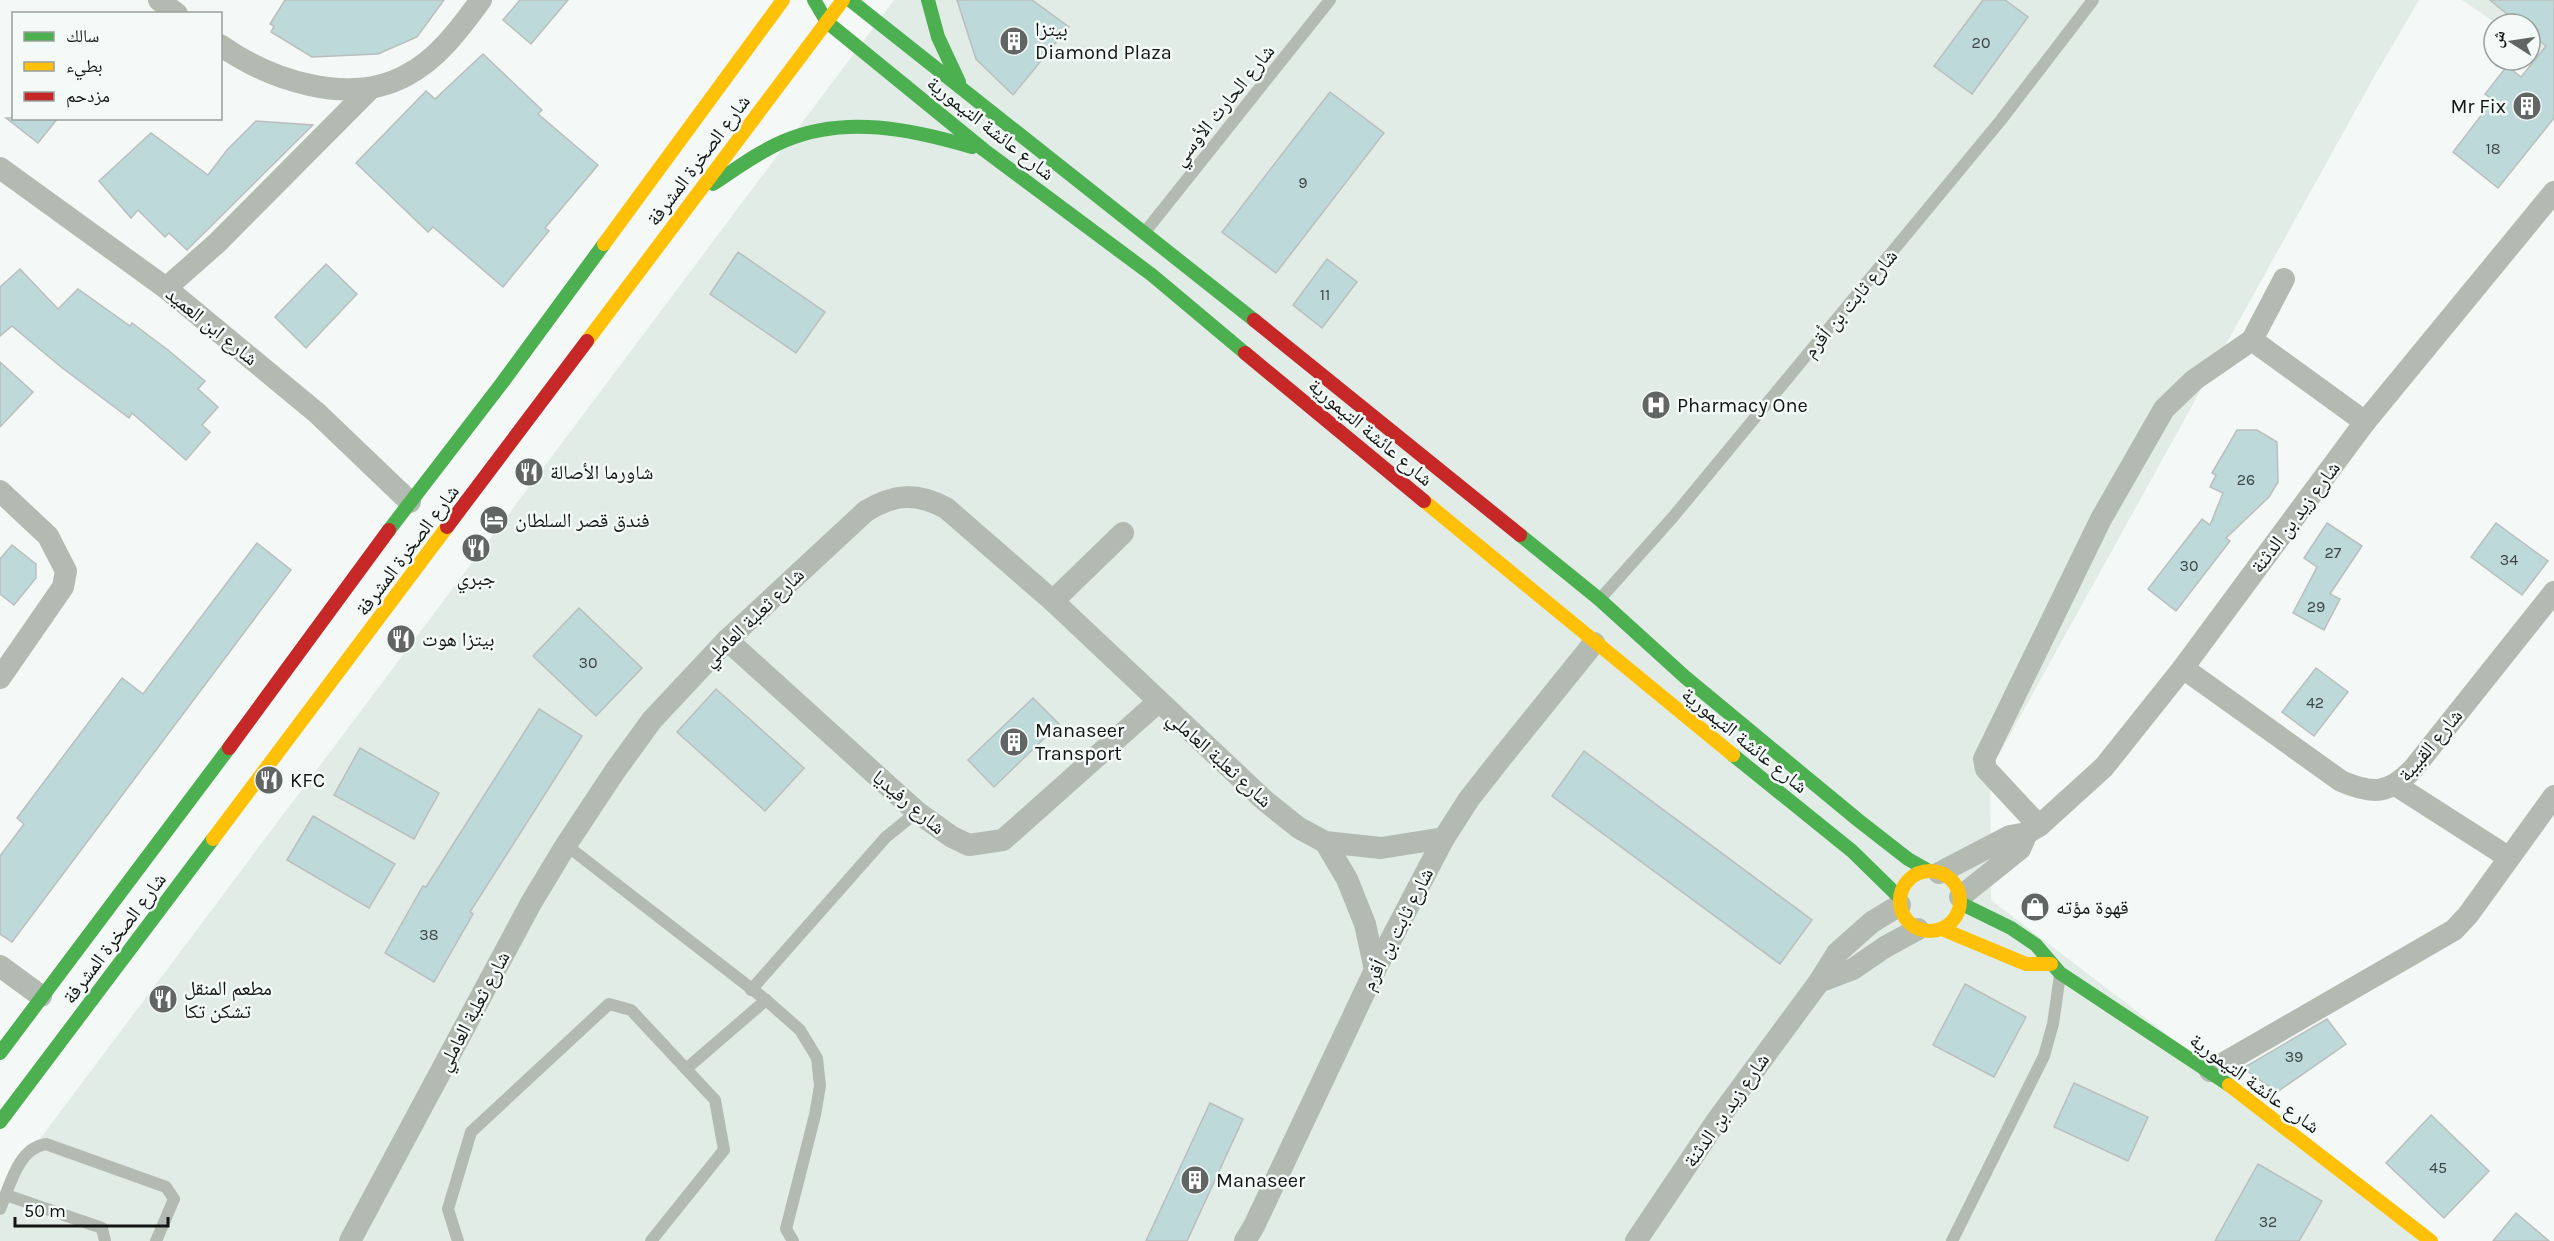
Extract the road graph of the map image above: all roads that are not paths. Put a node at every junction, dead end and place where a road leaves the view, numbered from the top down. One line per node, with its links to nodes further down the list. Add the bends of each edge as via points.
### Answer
1 (159, 0): 10 (street)
2 (481, 0): 13 (street, via 435,55 407,76)
3 (783, 0): 25 (street, شارع الصخرة المشرفة, via 509,374)
4 (814, 0): 11 (street, شارع عائشة التيمورية)
5 (843, 0): 11 (street, شارع الصخرة المشرفة)
6 (850, 0): 14 (street, شارع عائشة التيمورية)
7 (928, 0): 14 (street, via 938,37)
8 (1330, 0): 19 (lane, شارع الحارث الأوسي)
9 (2093, 0): 28 (lane, شارع ثابت بن أقرم, via 2001,120 1673,517)
10 (174, 12)
11 (827, 22): 15 (street, شارع عائشة التيمورية); 17 (street, شارع الصخرة المشرفة)
12 (222, 46): 13 (street, via 245,62 311,87)
13 (371, 88): 21 (street, via 225,235)
14 (962, 89): 19 (street, شارع عائشة التيمورية)
15 (984, 150): 17 (street, via 889,128 861,126 814,131 782,142); 31 (street, شارع عائشة التيمورية, via 1152,275)
16 (0, 168): 21 (street, شارع ابن العميد)
17 (692, 199): 58 (street, شارع الصخرة المشرفة)
18 (2550, 204): 23 (street, شارع زيد بن الدثنة)
19 (1145, 232): 28 (street, شارع عائشة التيمورية)
20 (2284, 279): 22 (street)
21 (166, 288): 25 (street, شارع ابن العميد, via 316,413)
22 (2252, 340): 23 (street); 38 (street, via 2194,380 2164,409 2101,519 1986,751 1986,769)
23 (2365, 422): 32 (street, شارع زيد بن الدثنة)
24 (0, 491): 33 (street, via 48,536 66,571 63,587)
25 (410, 502): 53 (street, شارع الصخرة المشرفة)
26 (1123, 533): 29 (street)
27 (2554, 592): 35 (street, شارع القبيبة)
28 (1599, 599): 43 (street, شارع عائشة التيمورية, via 1685,677 1840,805 1908,859)
29 (1053, 602): 30 (street, شارع ثعلبة العاملي, via 946,508 928,498 903,497 881,502 866,511); 34 (street, شارع ثعلبة العاملي)
30 (727, 640): 37 (street, شارع رفيديا); 41 (street, شارع ثعلبة العاملي, via 652,720)
31 (1594, 643): 39 (street, شارع ثابت بن أقرم, via 1502,756); 45 (street, شارع عائشة التيمورية, via 1852,851)
32 (2183, 668): 35 (street, شارع القبيبة, via 2341,781 2377,790); 38 (street, شارع زيد بن الدثنة, via 2104,768)
33 (0, 678)
34 (1158, 702): 37 (street, شارع رفيديا, via 1003,840 969,844); 40 (street, شارع ثعلبة العاملي, via 1264,800 1299,828)
35 (2397, 786): 42 (street)
36 (2554, 796): 42 (street)
37 (917, 812): 52 (lane, via 886,837)
38 (2033, 829): 43 (street, شارع زيد بن الدثنة); 44 (street, شارع زيد بن الدثنة, via 2020,849)
39 (1444, 838): 40 (street, شارع ثعلبة العاملي, via 1382,848); 50 (street, شارع ثابت بن أقرم)
40 (1326, 843): 50 (street, via 1347,879 1365,924)
41 (566, 844): 52 (lane); 64 (street, شارع ثعلبة العاملي, via 492,973)
42 (2508, 857): 57 (street, via 2454,930)
43 (1934, 872): 44 (street, via 1949,878); 45 (street, via 1915,875 1905,885)
44 (1960, 900): 47 (street, via 1957,914); 49 (street, شارع عائشة التيمورية, via 2036,945)
45 (1900, 902): 46 (street, via 1906,919); 51 (street, شارع زيد بن الدثنة, via 1837,953)
46 (1918, 929): 47 (street); 51 (street, via 1853,969)
47 (1942, 929): 49 (street, شارع عائشة التيمورية, via 2026,964)
48 (0, 966): 53 (street)
49 (2056, 969): 57 (street, شارع عائشة التيمورية); 71 (lane, via 2054,1024 2044,1056)
50 (1375, 970): 68 (street, شارع ثابت بن أقرم)
51 (1819, 982): 61 (street, شارع زيد بن الدثنة)
52 (751, 990): 54 (lane)
53 (41, 996): 55 (street, شارع الصخرة المشرفة)
54 (766, 1000): 56 (lane); 67 (lane, via 800,1030 817,1058 820,1086 815,1115 786,1229)
55 (0, 1053)
56 (686, 1069): 65 (lane, via 631,1010 609,1004 471,1132 448,1209); 66 (lane, via 715,1100 724,1150)
57 (2210, 1071): 72 (street, شارع عائشة التيمورية)
58 (0, 1122)
59 (6, 1195): 60 (lane); 62 (lane, via 102,1228); 63 (lane, via 24,1155 36,1145 46,1144 166,1187 174,1199)
60 (0, 1209)
61 (1653, 1215): 69 (street, شارع زيد بن الدثنة); 70 (street)
62 (105, 1241)
63 (156, 1241)
64 (350, 1241)
65 (459, 1241)
66 (651, 1241)
67 (793, 1241)
68 (1245, 1241)
69 (1636, 1241)
70 (1655, 1241)
71 (1952, 1241)
72 (2431, 1241)

